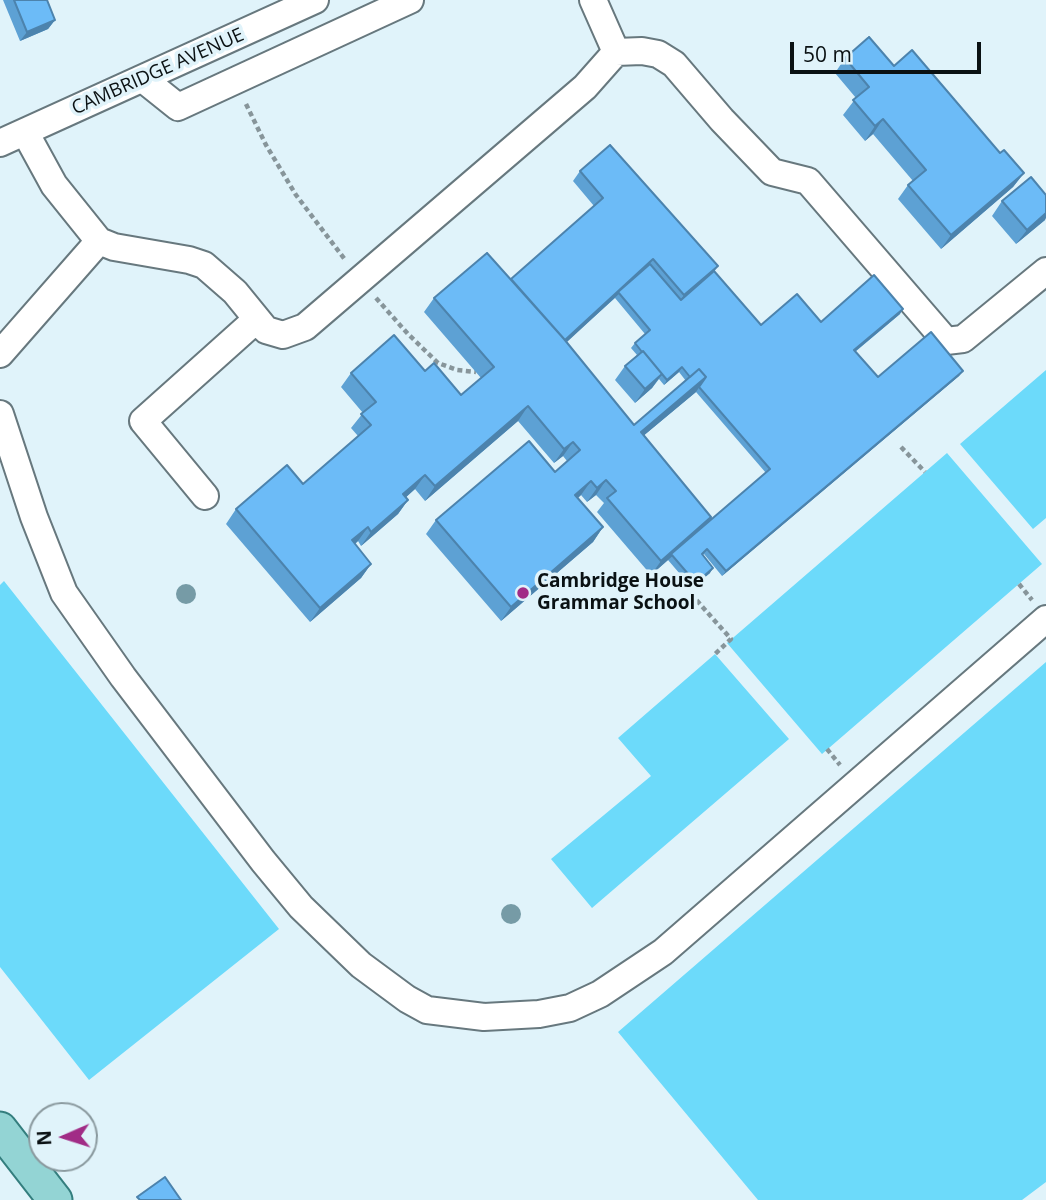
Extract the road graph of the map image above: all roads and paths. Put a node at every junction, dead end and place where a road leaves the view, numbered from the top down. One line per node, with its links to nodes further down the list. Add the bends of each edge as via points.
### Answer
1 (315, 0): 5 (street, CAMBRIDGE AVENUE)
2 (410, 0): 6 (street)
3 (593, 0): 4 (street)
4 (616, 52): 10 (street, via 658,54 674,64 772,172 808,181 946,341 963,339); 11 (street, via 585,86)
5 (144, 79): 6 (street, via 178,107); 7 (street, CAMBRIDGE AVENUE)
6 (235, 81): 11 (path, via 296,195)
7 (25, 132): 8 (street, CAMBRIDGE AVENUE); 9 (street, via 54,185)
8 (0, 143)
9 (99, 241): 12 (street, via 204,265); 13 (street)
10 (1046, 271)
11 (361, 280): 12 (street, via 294,332 274,334); 14 (path, via 438,363)
12 (257, 319): 18 (street, via 143,421)
13 (0, 354)
14 (476, 372)
15 (0, 414): 20 (street, via 64,593 123,677 302,907 361,964 427,1010 484,1017 539,1014 570,1008 600,994 663,952)
16 (901, 447): 17 (path)
17 (925, 472)
18 (205, 496)
19 (691, 594): 21 (path, via 731,639)
20 (1046, 619)
21 (715, 654)
22 (0, 1129): 23 (main road)
23 (55, 1200)

